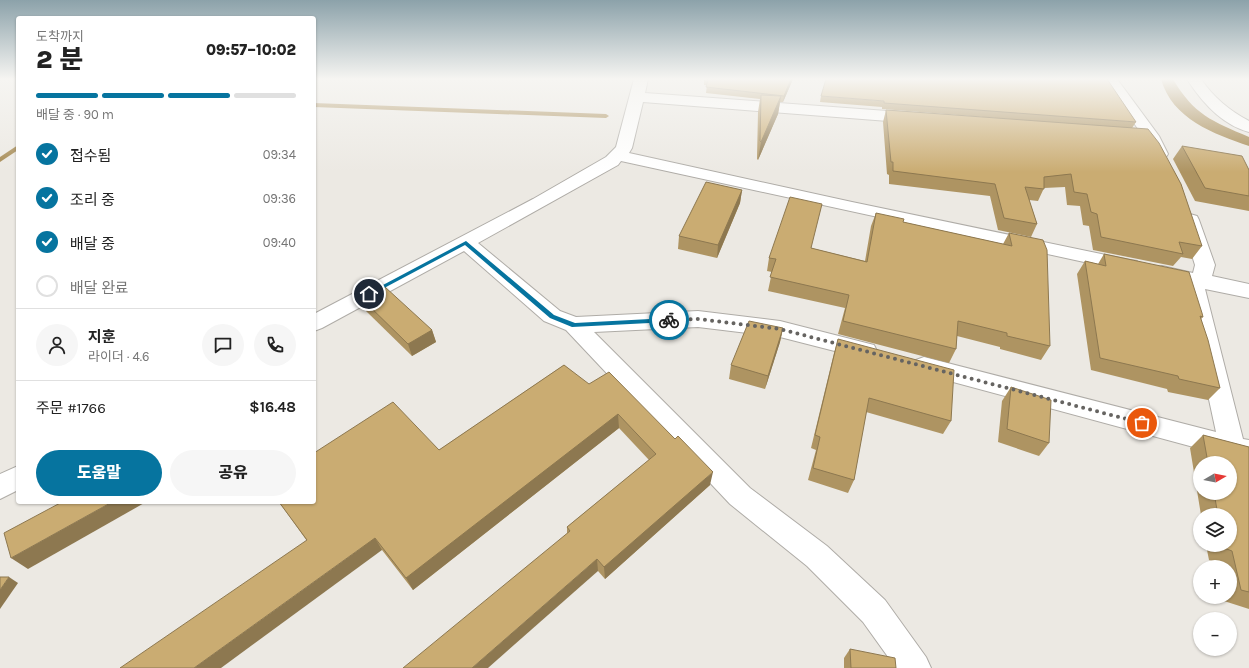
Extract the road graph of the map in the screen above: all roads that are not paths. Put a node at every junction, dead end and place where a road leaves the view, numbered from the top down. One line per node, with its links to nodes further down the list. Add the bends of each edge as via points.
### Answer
1 (633, 110): 7 (street, via 624,148)
2 (811, 110): 5 (street)
3 (1128, 110): 8 (street)
4 (1221, 110): 6 (street)
5 (929, 119)
6 (1249, 127)
7 (617, 155): 10 (street, via 612,161); 11 (street)
8 (1168, 169)
9 (1185, 203): 11 (street, via 1205,265)
10 (466, 243): 13 (street); 14 (street, via 552,316)
11 (1200, 281): 12 (street); 15 (street, via 1195,288)
12 (1249, 292)
13 (316, 323)
14 (574, 325): 15 (street, via 698,319 780,329); 18 (street, via 740,496 817,556 874,611)
15 (1241, 448)
16 (16, 478): 17 (street)
17 (0, 487)
18 (915, 668)

